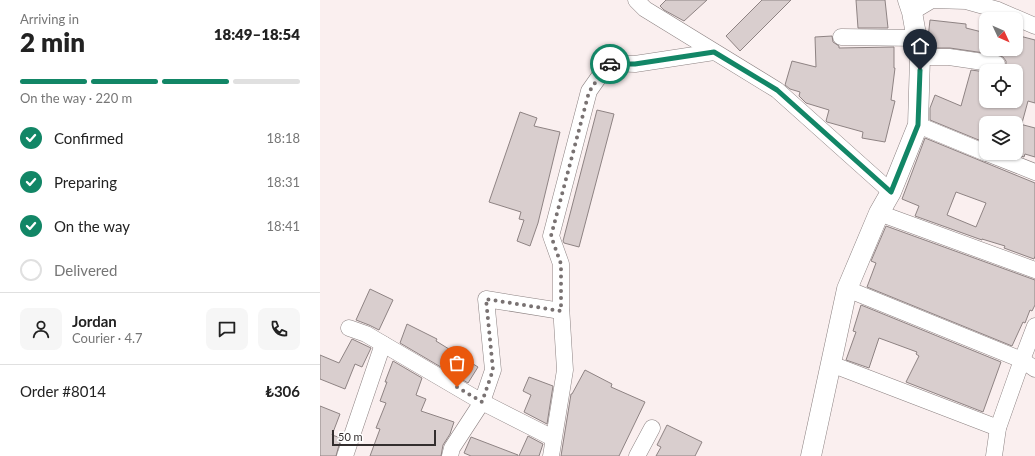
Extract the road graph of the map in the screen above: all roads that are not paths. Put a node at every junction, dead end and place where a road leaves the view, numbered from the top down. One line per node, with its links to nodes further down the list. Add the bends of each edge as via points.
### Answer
1 (932, 0): 2 (street); 4 (street)
2 (983, 2): 5 (street)
3 (645, 3): 8 (street)
4 (910, 6): 7 (street)
5 (1035, 26)
6 (841, 37): 7 (street)
7 (919, 48): 9 (street, via 949,57); 10 (street)
8 (714, 52): 14 (street, via 777,90); 18 (street, via 635,64 611,63 589,92 551,236 561,264)
9 (997, 64)
10 (918, 125): 11 (street); 14 (street)
11 (979, 150)
12 (1005, 160): 13 (street)
13 (1035, 172)
14 (891, 192): 15 (street)
15 (879, 213): 16 (street); 17 (street)
16 (1035, 270)
17 (848, 289): 22 (street); 23 (street)
18 (561, 311): 25 (street, via 486,299 493,370); 28 (street, via 565,370)
19 (1035, 326): 22 (street)
20 (349, 328): 21 (street)
21 (383, 344): 25 (street); 29 (street)
22 (1022, 360): 24 (street); 27 (street)
23 (831, 364): 27 (street); 33 (street)
24 (1035, 369)
25 (482, 402): 28 (street); 30 (street, via 452,448)
26 (652, 428): 32 (street)
27 (998, 428): 34 (street)
28 (553, 438): 31 (street)
29 (345, 456)
30 (450, 456)
31 (551, 456)
32 (637, 456)
33 (811, 456)
34 (994, 456)

